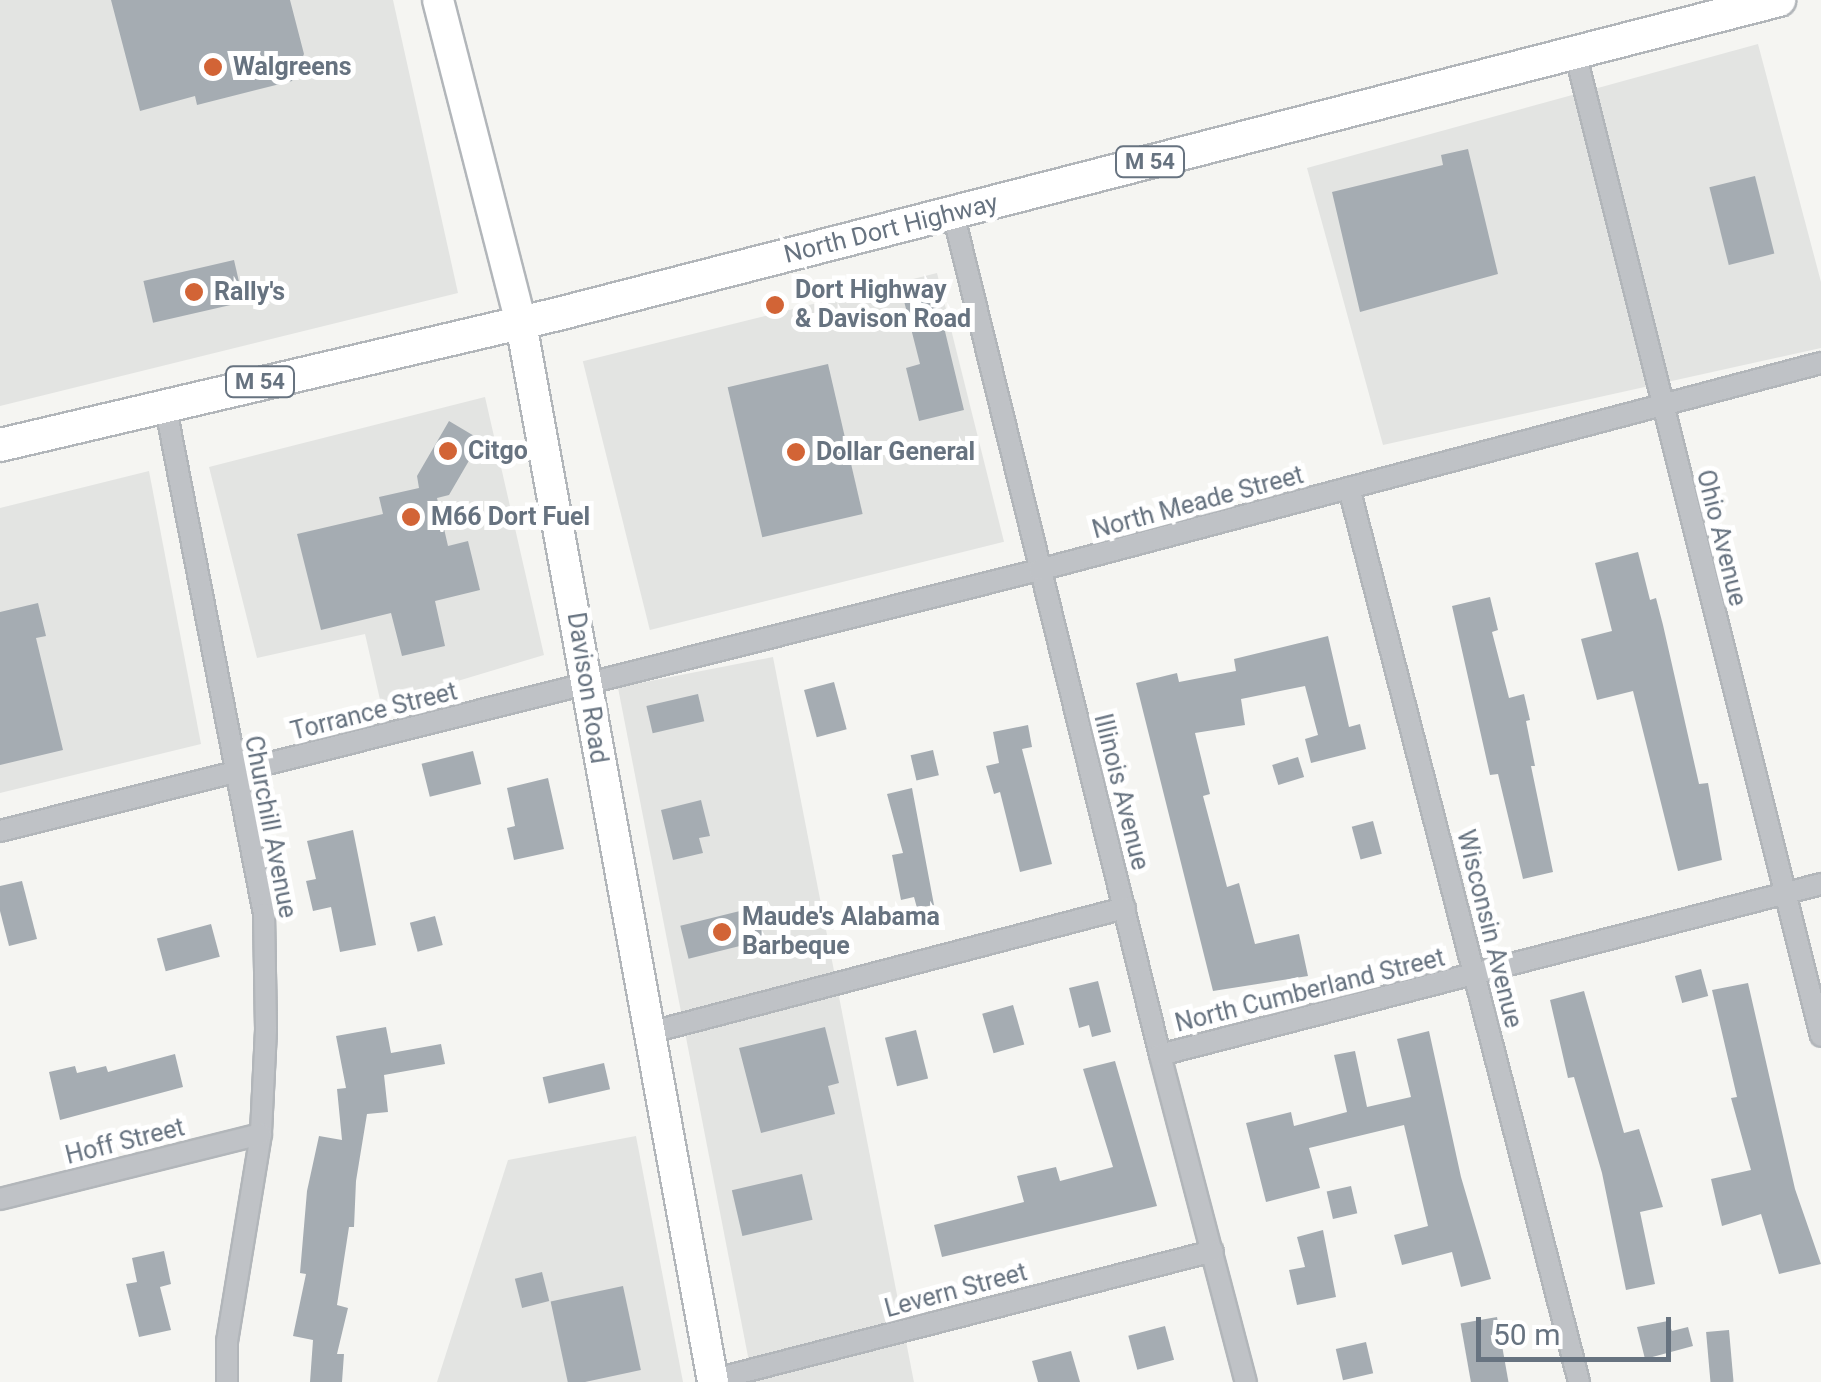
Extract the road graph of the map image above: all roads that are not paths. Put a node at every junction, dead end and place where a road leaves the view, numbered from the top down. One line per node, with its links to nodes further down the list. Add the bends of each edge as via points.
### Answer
1 (438, 0): 5 (main road, Davison Road)
2 (1779, 0): 3 (main road, North Dort Highway / M 54)
3 (1575, 52): 4 (main road, North Dort Highway / M 54); 8 (street, Ohio Avenue)
4 (953, 213): 5 (main road, North Dort Highway / M 54); 11 (street, Illinois Avenue)
5 (520, 323): 7 (main road, North Dort Highway / M 54); 12 (main road, Davison Road)
6 (1821, 362): 8 (street, North Meade Street)
7 (166, 404): 9 (main road, North Dort Highway / M 54); 13 (street, Churchill Avenue)
8 (1661, 404): 10 (street, North Meade Street); 16 (street, Ohio Avenue)
9 (0, 445)
10 (1350, 488): 11 (street, North Meade Street); 18 (street, Wisconsin Avenue)
11 (1039, 570): 12 (street, North Meade Street); 17 (street, Illinois Avenue)
12 (586, 686): 13 (street, Torrance Street); 19 (main road, Davison Road)
13 (234, 773): 14 (street, Torrance Street); 22 (street, Churchill Avenue, via 264,914)
14 (0, 831)
15 (1821, 884): 16 (street, North Cumberland Street)
16 (1784, 893): 18 (street, North Cumberland Street); 20 (street, Ohio Avenue)
17 (1125, 908): 19 (street); 21 (street, Illinois Avenue)
18 (1475, 974): 21 (street, North Cumberland Street); 28 (street, Wisconsin Avenue)
19 (648, 1033): 25 (main road, Davison Road)
20 (1821, 1036)
21 (1160, 1055): 24 (street, Illinois Avenue)
22 (261, 1134): 23 (street, Hoff Street); 26 (street, Churchill Avenue, via 226,1341)
23 (0, 1199)
24 (1213, 1251): 25 (street, Levern Street); 27 (street, Illinois Avenue)
25 (712, 1381)
26 (227, 1382)
27 (1246, 1382)
28 (1580, 1382)

